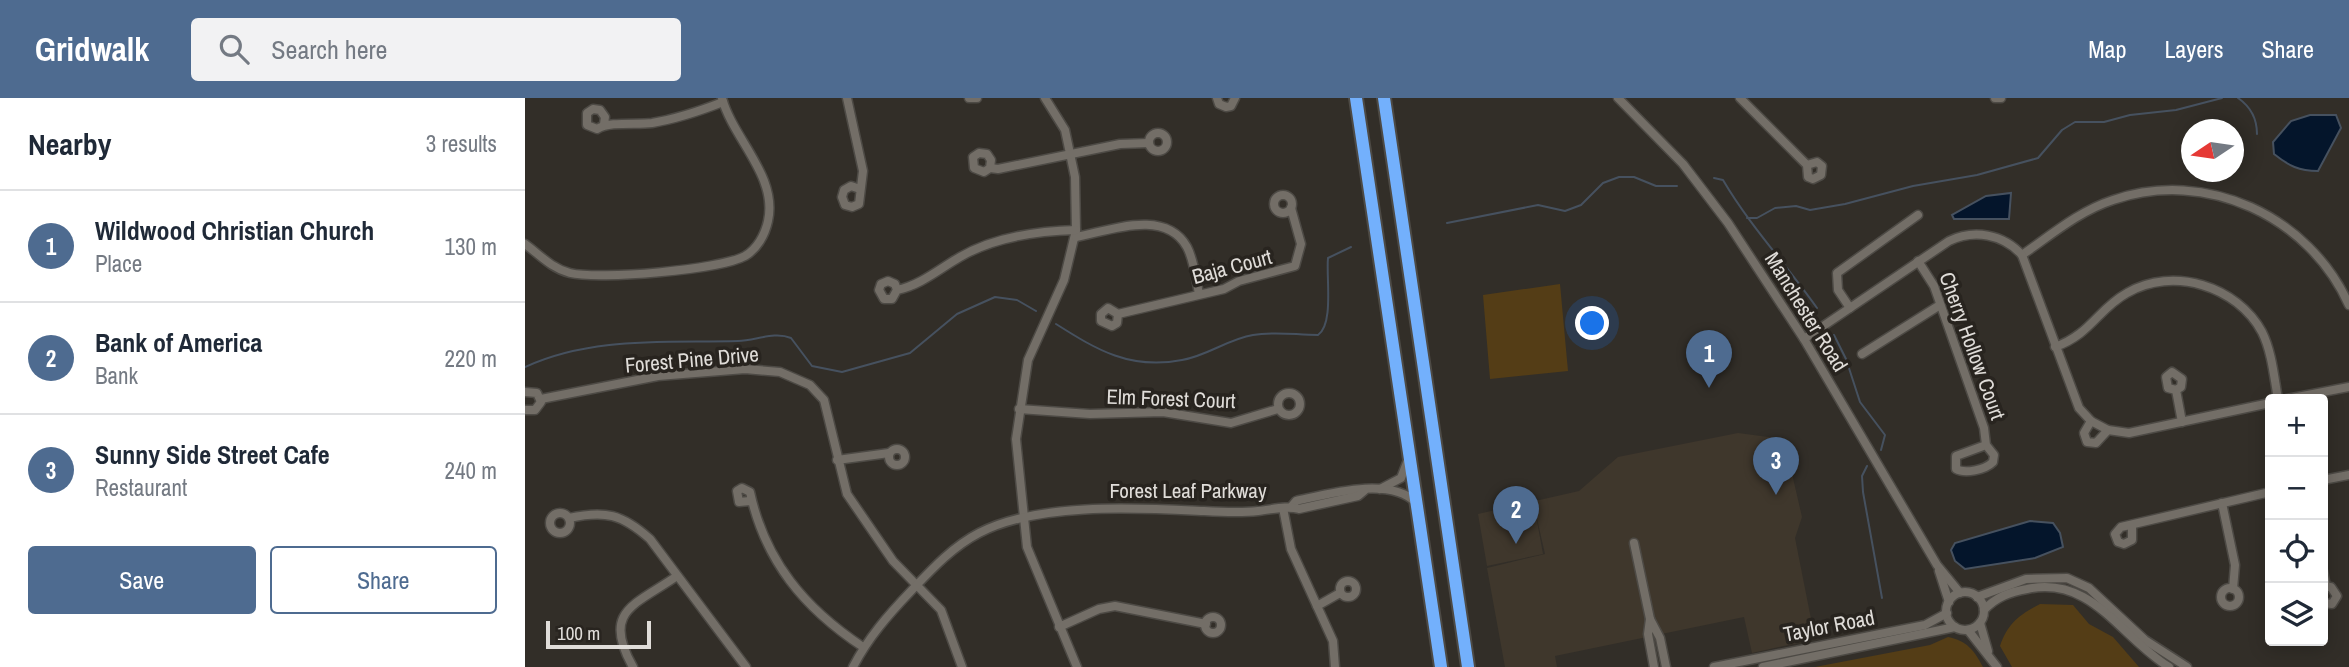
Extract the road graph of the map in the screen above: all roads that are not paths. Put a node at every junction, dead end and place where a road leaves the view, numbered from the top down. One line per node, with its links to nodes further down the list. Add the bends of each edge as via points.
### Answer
1 (848, 98): 19 (street, via 863,171)
2 (969, 98): 3 (street)
3 (977, 98)
4 (1045, 98): 16 (street, via 1065,130)
5 (1217, 98): 6 (street, via 1226,107)
6 (1235, 98)
7 (1356, 98): 50 (highway)
8 (1384, 98): 93 (highway)
9 (1618, 98): 32 (street, Manchester Road, via 1710,197)
10 (1740, 98): 17 (street)
11 (1995, 98): 12 (street)
12 (2001, 98)
13 (722, 100): 14 (street, via 652,123); 23 (street, via 767,187 768,222 749,253 718,266 581,275 552,266)
14 (604, 124)
15 (1149, 143): 16 (street)
16 (1070, 153): 18 (street); 22 (street, via 1076,186)
17 (1807, 165)
18 (990, 168)
19 (860, 189)
20 (1291, 208): 27 (street, Baja Court, via 1301,244 1296,266)
21 (1918, 215): 30 (street, via 1836,273 1838,290)
22 (1076, 234): 26 (street, via 1041,232 1007,239 959,257 910,288); 27 (street, via 1136,225 1165,229 1185,243); 42 (street, via 1064,280 1032,347)
23 (525, 244)
24 (2022, 255): 25 (street, via 2002,240 1975,234 1949,240); 28 (street, via 2086,211 2115,199 2149,192 2206,193 2253,207 2290,229 2322,261); 33 (street)
25 (1918, 261): 29 (street, Cherry Hollow Court, via 1931,279); 30 (street)
26 (897, 290)
27 (1199, 294): 31 (street, Baja Court)
28 (2348, 301)
29 (1940, 305): 34 (street); 48 (street, Cherry Hollow Court)
30 (1850, 308): 32 (street)
31 (1118, 314)
32 (1804, 339): 64 (street, Manchester Road)
33 (2055, 346): 38 (street, via 2085,332 2129,291 2168,281 2194,283 2227,296 2255,322 2269,352); 45 (street, via 2075,400)
34 (1862, 354)
35 (2349, 387): 39 (street)
36 (2176, 390): 46 (street)
37 (525, 392): 40 (street, via 534,391)
38 (2278, 394)
39 (2313, 394)
40 (541, 398): 43 (street, Forest Pine Drive, via 535,410); 51 (street, Forest Pine Drive, via 658,376 745,369 781,372 810,385 824,400)
41 (2265, 404): 46 (street)
42 (1019, 409): 44 (street, Elm Forest Court, via 1090,414 1163,412 1231,424); 61 (street, via 1016,439)
43 (525, 410)
44 (1278, 410)
45 (2091, 421): 47 (street); 47 (street, via 2084,433 2087,442 2097,443)
46 (2182, 422): 47 (street, via 2129,433)
47 (2108, 430)
48 (1986, 445): 48 (street, Cherry Hollow Court, via 1994,455 1989,466 1963,472 1956,469 1956,456)
49 (889, 453): 51 (street)
50 (1409, 458): 54 (street, via 1401,478); 58 (highway)
51 (838, 460): 66 (street, Forest Pine Drive, via 852,502 893,561)
52 (2349, 475): 53 (street)
53 (2328, 479)
54 (1380, 489): 58 (street, Forest Leaf Parkway, via 1404,493); 59 (street, Forest Leaf Parkway, via 1358,488)
55 (2265, 493): 57 (street)
56 (750, 500): 84 (street, via 780,567 796,590 824,620)
57 (2222, 503): 62 (street); 68 (street, via 2235,565)
58 (1417, 505): 92 (highway)
59 (1287, 507): 61 (street, Forest Leaf Parkway, via 1206,511 1135,506); 75 (street, via 1291,549)
60 (569, 518): 65 (street, via 597,512 631,524 650,539)
61 (1023, 519): 66 (street, Forest Leaf Parkway, via 978,533); 81 (street, via 1031,563)
62 (2132, 524)
63 (1634, 543): 78 (street)
64 (1937, 565): 70 (street, Manchester Road); 72 (street, Manchester Road)
65 (677, 576): 86 (street, via 623,616 620,641); 87 (street)
66 (918, 584): 84 (street, Forest Leaf Parkway); 89 (street, Forest Pine Drive, via 941,610)
67 (2328, 588): 73 (street, via 2337,596)
68 (2233, 589)
69 (1340, 593): 75 (street)
70 (1961, 593): 71 (street); 72 (street)
71 (1977, 597): 74 (street, via 2026,579 2053,577 2089,588); 76 (street)
72 (1949, 602): 77 (street)
73 (2328, 604)
74 (2105, 605): 76 (street, via 2076,592 2041,586 2005,595); 99 (street, via 2141,647); 100 (street, via 2145,640)
75 (1317, 606): 91 (street, via 1333,641)
76 (1984, 610): 79 (street)
77 (1947, 613): 82 (street); 96 (street, Taylor Road, via 1925,625)
78 (1650, 619): 94 (street); 95 (street)
79 (1980, 623): 83 (street); 85 (street)
80 (1206, 624): 81 (street, via 1115,606)
81 (1059, 627): 90 (street)
82 (1955, 627): 83 (street); 97 (street, Taylor Road)
83 (1968, 630): 85 (street)
84 (863, 647): 88 (street, Forest Leaf Parkway)
85 (1989, 654): 98 (street)
86 (633, 667)
87 (746, 667)
88 (853, 667)
89 (962, 667)
90 (1077, 667)
91 (1335, 667)
92 (1441, 667)
93 (1468, 667)
94 (1654, 667)
95 (1666, 667)
96 (1714, 667)
97 (1763, 667)
98 (1997, 667)
99 (2169, 667)
100 (2187, 667)

